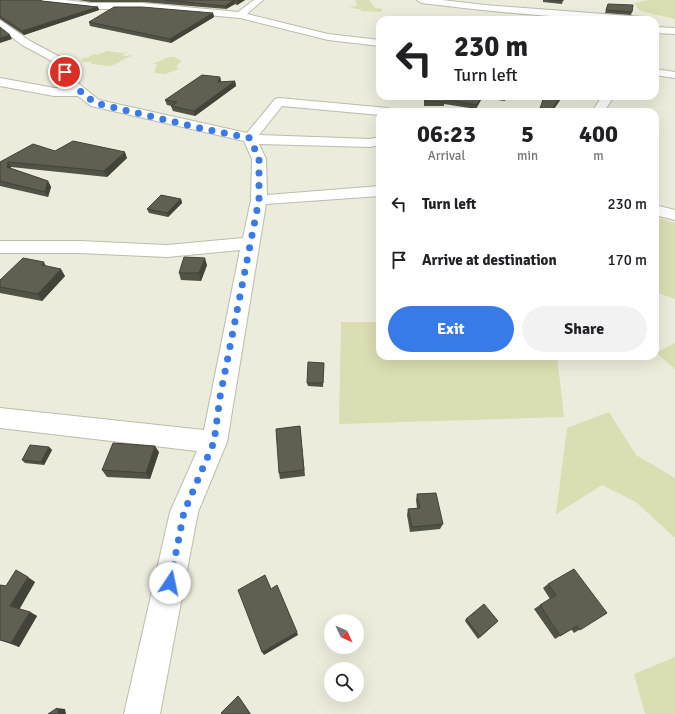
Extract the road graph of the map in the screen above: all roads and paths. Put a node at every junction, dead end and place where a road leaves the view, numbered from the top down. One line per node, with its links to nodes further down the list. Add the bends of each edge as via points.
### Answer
1 (44, 0): 4 (street, via 91,6 143,6)
2 (258, 0): 4 (street)
3 (421, 0): 5 (street)
4 (240, 15): 9 (street, via 328,37)
5 (590, 16)
6 (0, 23): 13 (street, via 26,43 56,59 74,86)
7 (659, 30): 8 (street)
8 (675, 32)
9 (376, 43)
10 (659, 73): 11 (street)
11 (675, 75)
12 (0, 82): 13 (street, via 54,92)
13 (82, 92): 15 (street, via 95,103)
14 (376, 111): 15 (street, via 279,102)
15 (250, 138): 16 (street, via 270,141); 18 (street, via 259,159)
16 (376, 142)
17 (376, 191): 18 (street)
18 (259, 200): 21 (street)
19 (659, 211): 20 (street)
20 (675, 215)
21 (251, 243): 22 (street, via 166,251); 24 (street, via 220,397)
22 (0, 247)
23 (0, 418): 24 (street)
24 (214, 442): 25 (street, via 184,512)
25 (142, 714)

